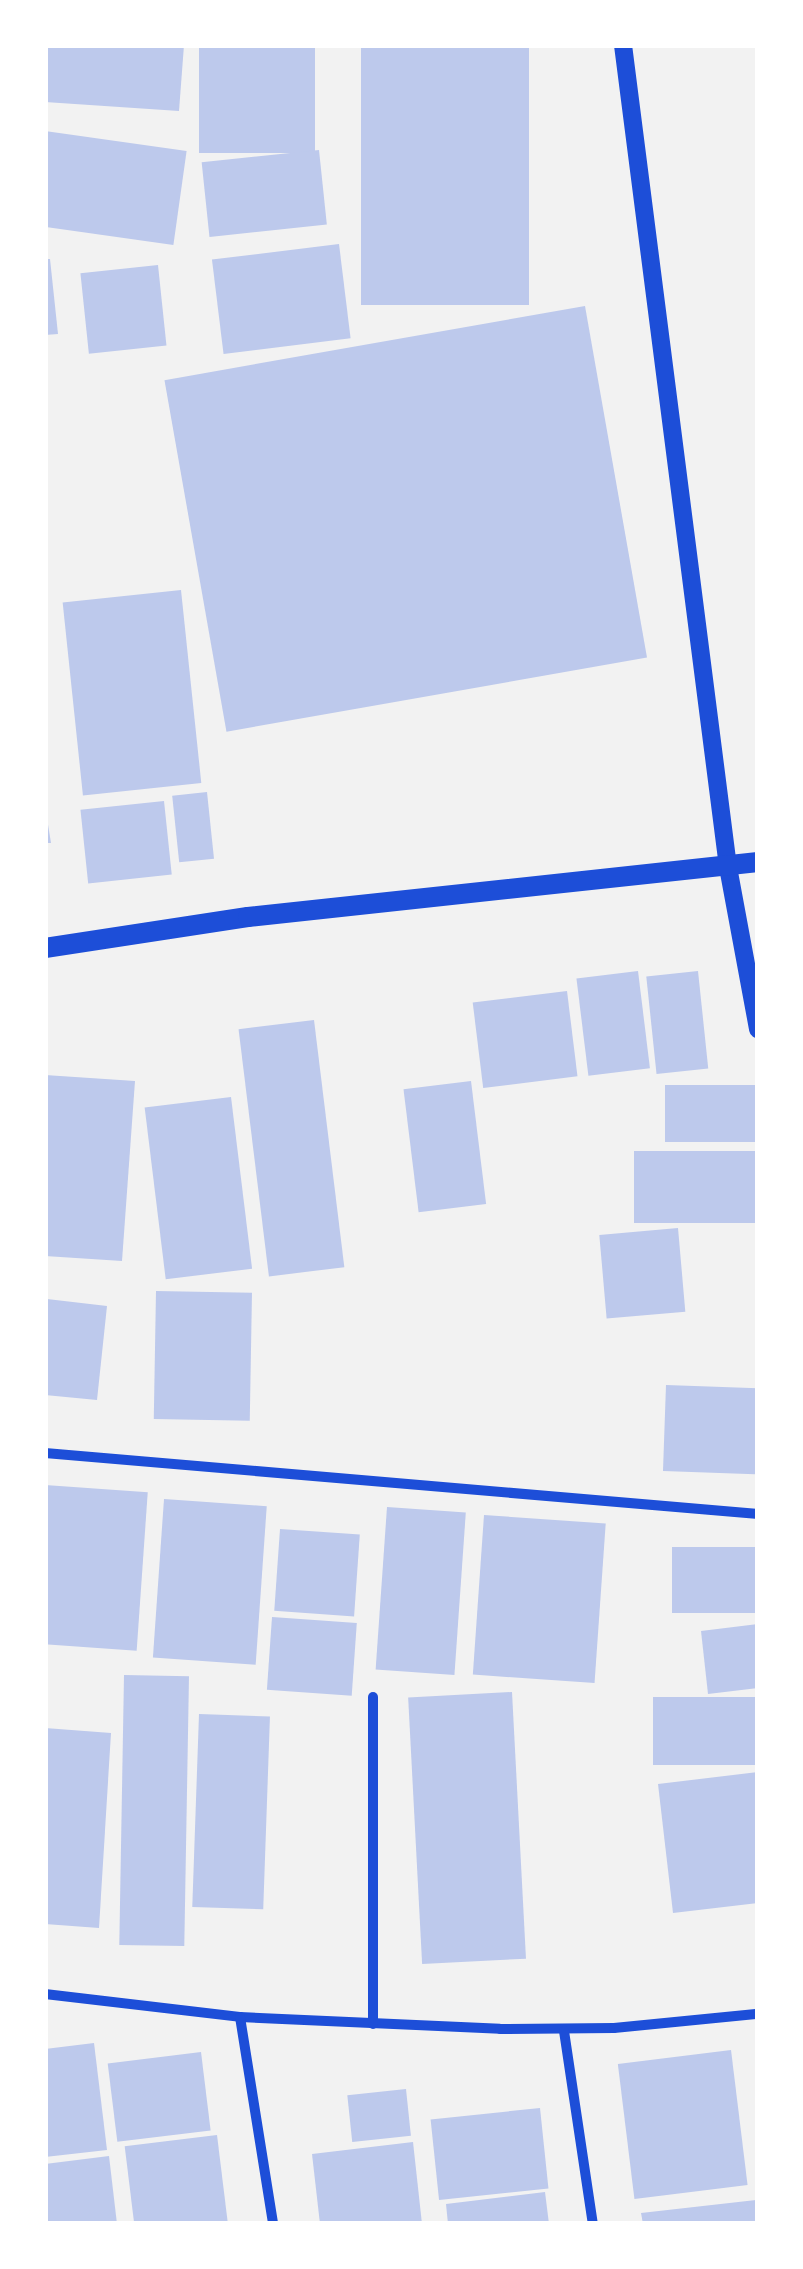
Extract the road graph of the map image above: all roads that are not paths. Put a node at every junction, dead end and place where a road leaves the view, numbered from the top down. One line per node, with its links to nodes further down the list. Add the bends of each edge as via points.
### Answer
1 (623, 45): 3 (street)
2 (758, 862): 3 (main road)
3 (728, 867): 4 (main road, via 248,918); 5 (street)
4 (45, 948)
5 (758, 1029)
6 (45, 1452): 7 (street)
7 (758, 1514)
8 (373, 1697): 12 (street)
9 (45, 1994): 11 (street)
10 (758, 2014): 13 (street)
11 (240, 2016): 12 (street); 14 (street)
12 (373, 2024): 13 (street)
13 (564, 2031): 15 (street)
14 (273, 2224)
15 (592, 2224)

